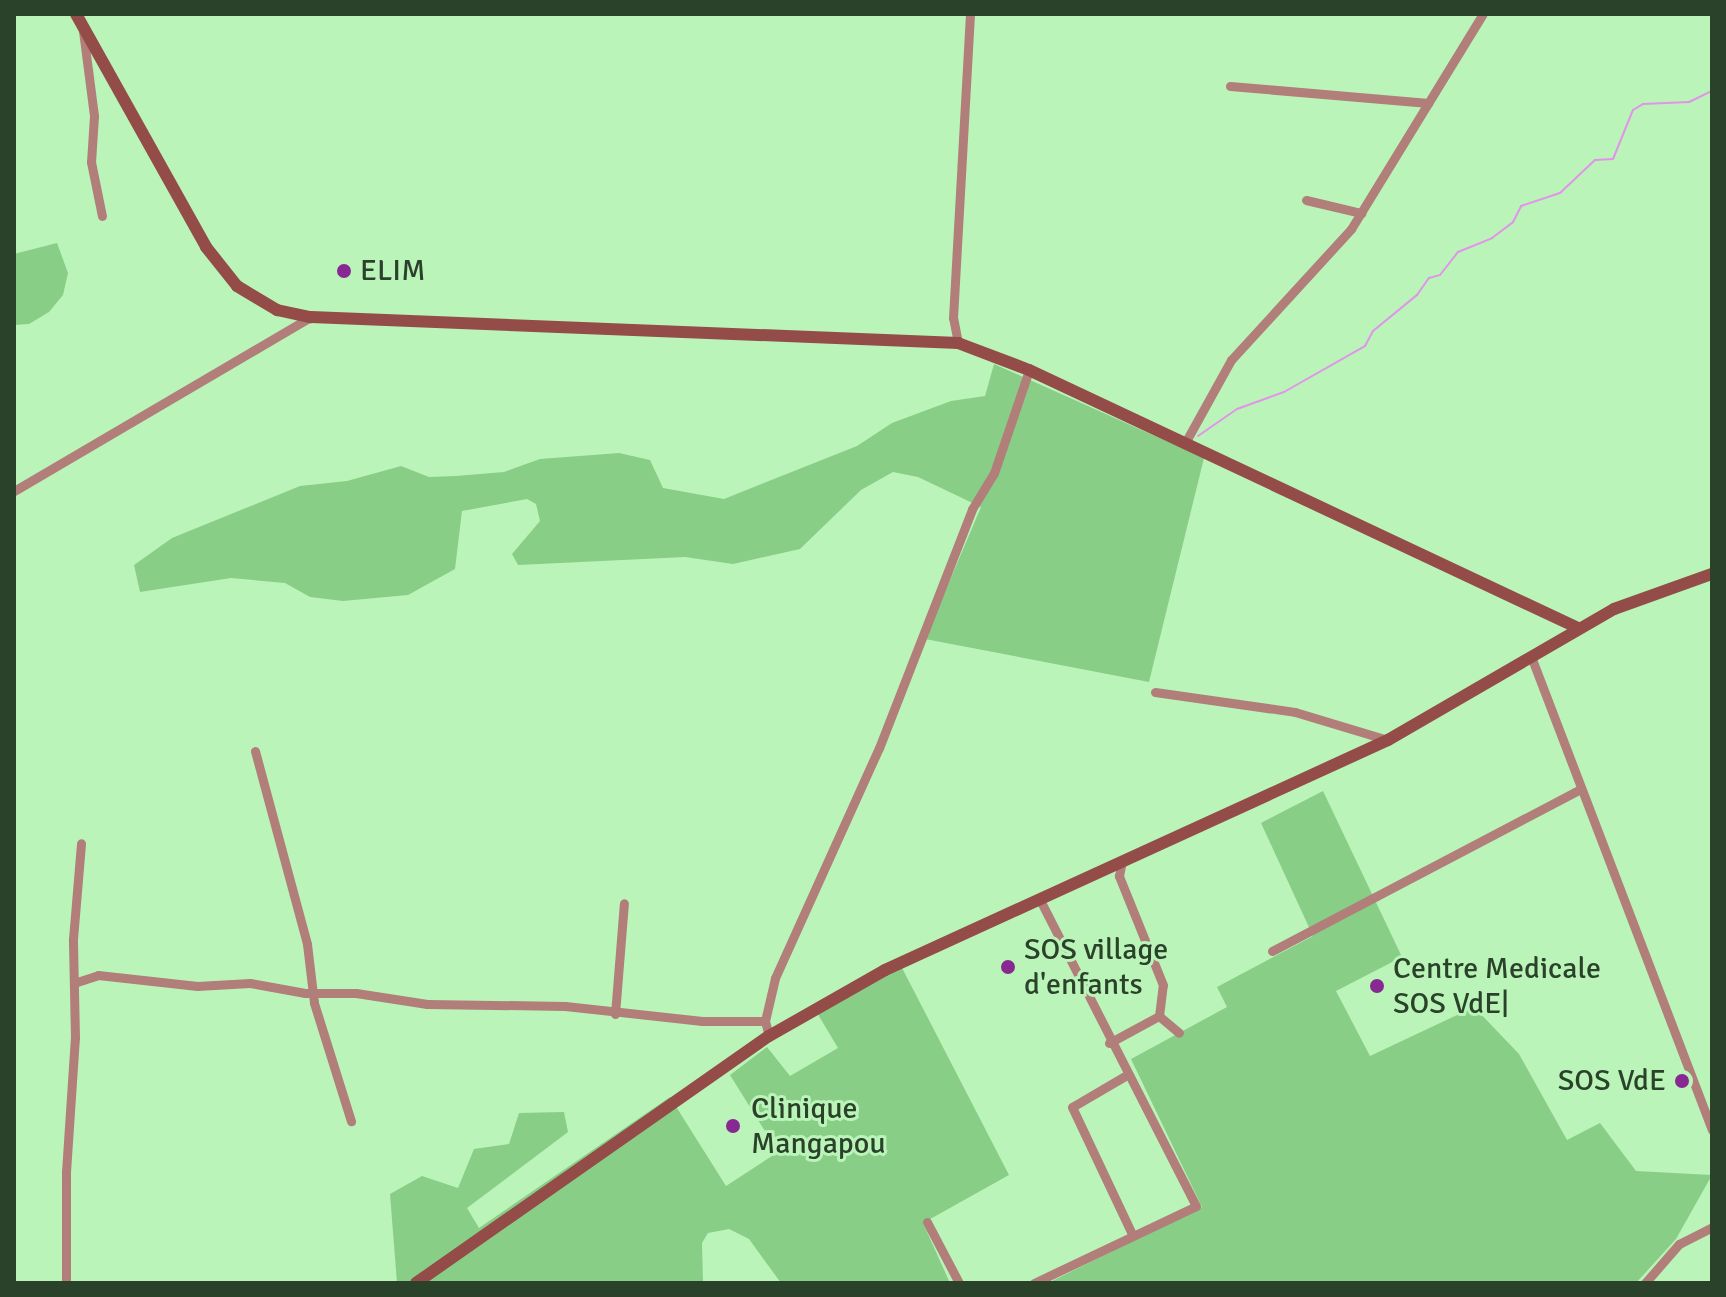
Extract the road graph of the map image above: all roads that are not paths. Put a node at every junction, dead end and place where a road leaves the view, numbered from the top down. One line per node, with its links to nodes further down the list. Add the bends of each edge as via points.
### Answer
1 (76, 14): 4 (street)
2 (970, 14): 11 (street, via 953,318)
3 (1483, 14): 6 (street)
4 (83, 27): 9 (street, via 94,116 91,162); 10 (street, via 165,179 225,273 277,310)
5 (1230, 86): 6 (street)
6 (1428, 103): 8 (street)
7 (1306, 200): 8 (street)
8 (1361, 213): 13 (street, via 1231,360)
9 (102, 216)
10 (311, 317): 11 (street); 14 (street)
11 (958, 343): 12 (street)
12 (1029, 370): 13 (street); 31 (street, via 994,473 972,509 879,748 775,978)
13 (1185, 443): 16 (street)
14 (14, 491)
15 (1712, 574): 16 (street, via 1640,597)
16 (1578, 628): 17 (street)
17 (1532, 659): 19 (street); 21 (street)
18 (1155, 692): 19 (street, via 1295,712)
19 (1388, 740): 23 (street)
20 (255, 751): 28 (street, via 275,814)
21 (1580, 789): 26 (street); 37 (street)
22 (81, 843): 27 (street)
23 (1124, 858): 24 (street); 30 (street, via 1119,876 1163,977)
24 (1039, 898): 33 (street, via 885,970); 34 (street)
25 (624, 903): 29 (street)
26 (1272, 951)
27 (74, 983): 28 (street, via 98,975 197,986 250,983); 41 (street)
28 (314, 993): 29 (street, via 404,997 427,1004 565,1006); 36 (street)
29 (615, 1014): 31 (street)
30 (1159, 1016): 32 (street); 34 (street)
31 (765, 1021): 33 (street)
32 (1179, 1033)
33 (769, 1036): 42 (street)
34 (1109, 1043): 35 (street)
35 (1125, 1076): 40 (street, via 1072,1107); 40 (street, via 1196,1206)
36 (351, 1121)
37 (1712, 1130)
38 (927, 1222): 43 (street)
39 (1712, 1227): 45 (street, via 1679,1244)
40 (1132, 1234): 44 (street)
41 (66, 1283)
42 (416, 1283)
43 (959, 1283)
44 (1034, 1283)
45 (1645, 1283)

